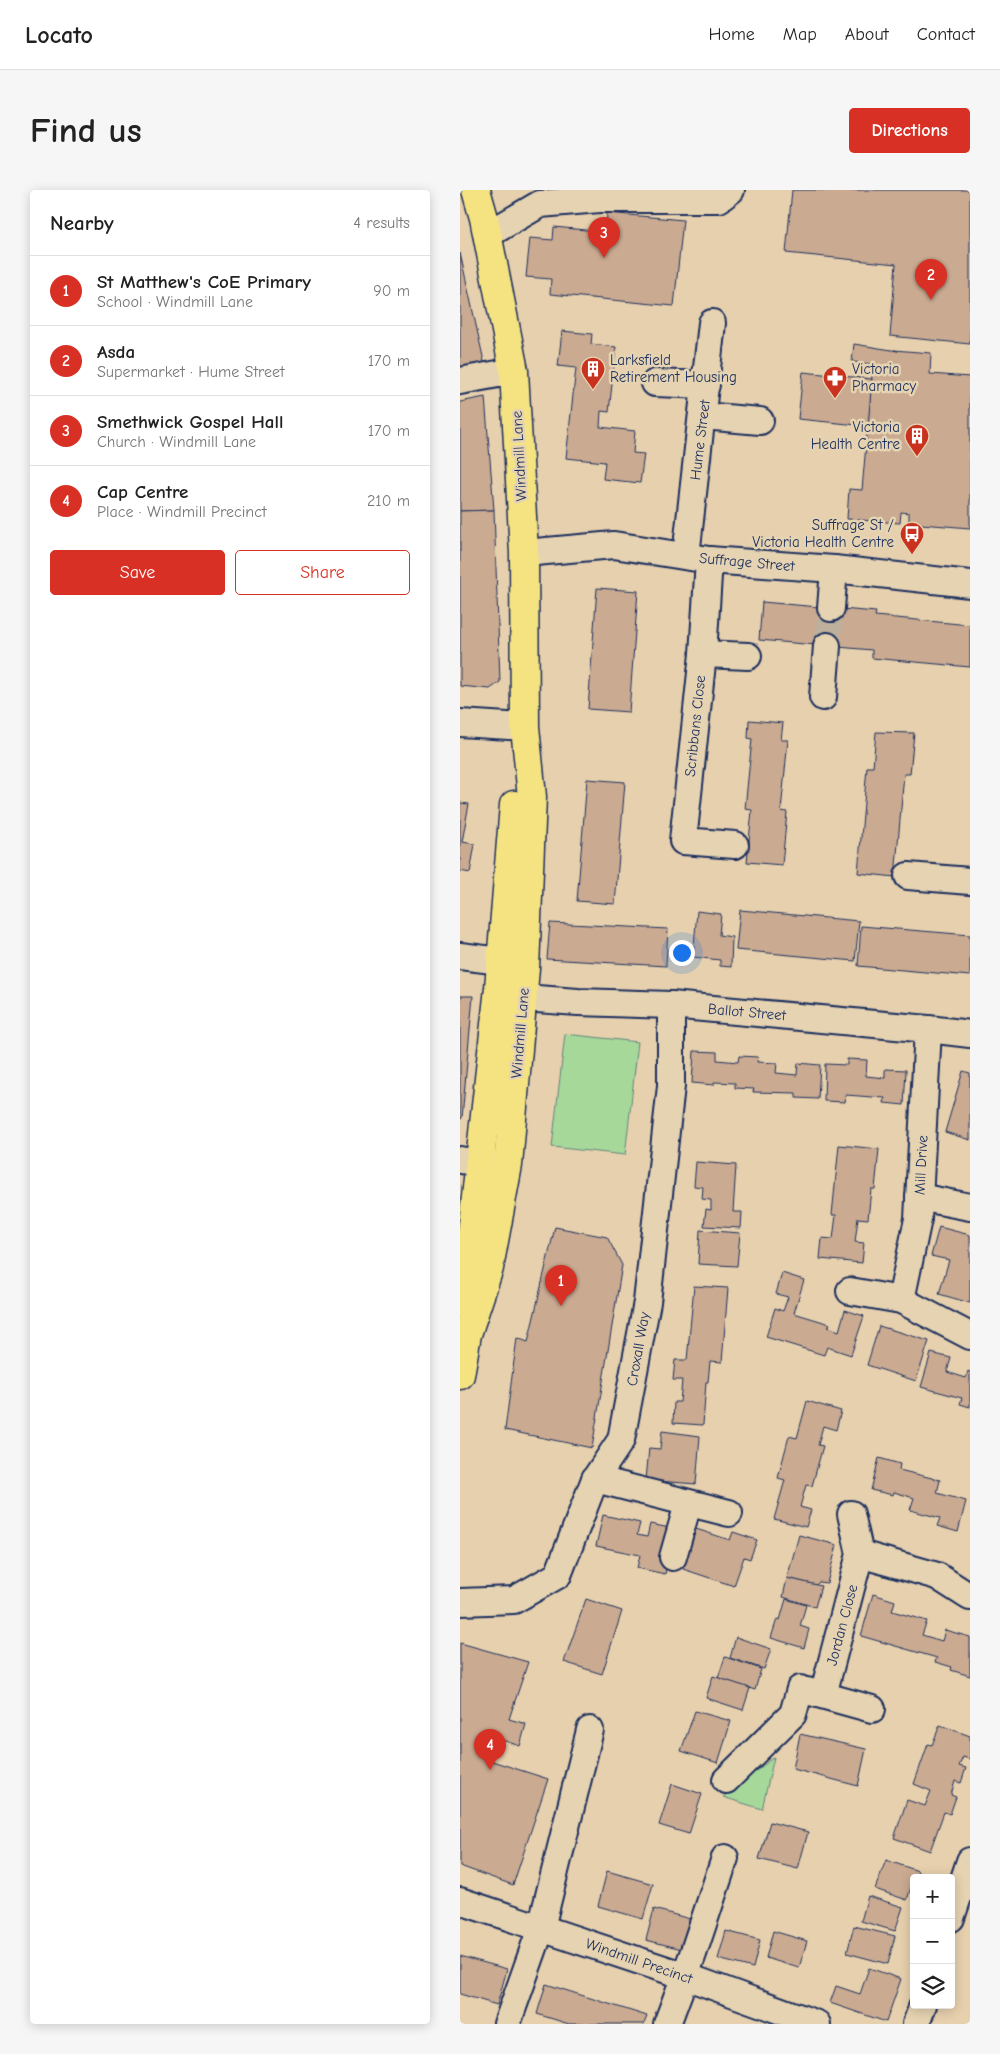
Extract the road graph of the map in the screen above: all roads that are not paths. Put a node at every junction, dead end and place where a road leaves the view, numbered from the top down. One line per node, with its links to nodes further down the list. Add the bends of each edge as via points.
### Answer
1 (476, 190): 3 (main road, Windmill Lane)
2 (731, 190): 3 (street, via 719,199 600,199 540,204)
3 (487, 235): 5 (main road, Windmill Lane)
4 (712, 323): 8 (street, Hume Street)
5 (514, 371): 6 (street); 11 (main road, Windmill Lane)
6 (460, 382)
7 (655, 383): 8 (street)
8 (706, 386): 9 (street, Hume Street)
9 (703, 416): 10 (street); 12 (street, Hume Street)
10 (760, 421)
11 (524, 552): 12 (street, Suffrage Street, via 614,545); 21 (main road, Windmill Lane)
12 (697, 558): 13 (street, Suffrage Street); 17 (street, Scribbans Close)
13 (834, 569): 14 (street, Suffrage Street); 15 (street)
14 (970, 584)
15 (831, 608)
16 (827, 646): 19 (street)
17 (703, 654): 18 (street); 22 (street, Scribbans Close, via 684,841)
18 (748, 656)
19 (823, 697)
20 (460, 722): 21 (street)
21 (526, 727): 26 (main road, Windmill Lane, via 514,799); 27 (main road, Windmill Lane, via 532,797)
22 (735, 845)
23 (969, 874): 24 (street)
24 (908, 876)
25 (460, 956): 26 (street)
26 (501, 970): 27 (street, via 513,992); 31 (main road, Windmill Lane)
27 (523, 998): 28 (street, Ballot Street); 31 (street, via 512,1002 506,1043); 32 (main road, Windmill Lane)
28 (671, 1005): 29 (street, Ballot Street); 42 (street, Croxall Way, via 671,1086 647,1302 620,1440)
29 (928, 1029): 30 (street, Ballot Street); 35 (street, Mill Drive)
30 (970, 1034)
31 (492, 1053): 33 (main road, Windmill Lane)
32 (514, 1098): 33 (street, via 501,1113 496,1159); 34 (main road, Windmill Lane)
33 (470, 1162): 34 (street); 39 (main road, Windmill Lane)
34 (507, 1170): 39 (main road, Windmill Lane, via 489,1268)
35 (919, 1197): 36 (street); 38 (street, Mill Drive, via 918,1220)
36 (970, 1206)
37 (850, 1291): 38 (street)
38 (901, 1300): 40 (street)
39 (467, 1334): 41 (main road, Windmill Lane)
40 (970, 1336)
41 (460, 1375)
42 (595, 1479): 43 (street); 49 (street, Croxall Way, via 558,1575 514,1600)
43 (688, 1504): 44 (street); 47 (street)
44 (729, 1513)
45 (851, 1514): 46 (street, Jordan Close)
46 (860, 1554): 48 (street, via 937,1576); 50 (street, Jordan Close)
47 (673, 1558)
48 (970, 1597)
49 (460, 1602)
50 (804, 1690): 51 (street); 53 (street, Jordan Close, via 793,1714)
51 (872, 1709)
52 (590, 1730): 58 (street)
53 (726, 1780)
54 (725, 1858): 59 (street)
55 (970, 1861): 57 (street)
56 (460, 1901): 58 (street, Windmill Precinct)
57 (955, 1906)
58 (541, 1928): 59 (street, Windmill Precinct); 61 (street)
59 (685, 1976): 62 (street); 63 (street, Windmill Precinct)
60 (922, 2009): 64 (street)
61 (507, 2024)
62 (667, 2024)
63 (817, 2024)
64 (916, 2024)

